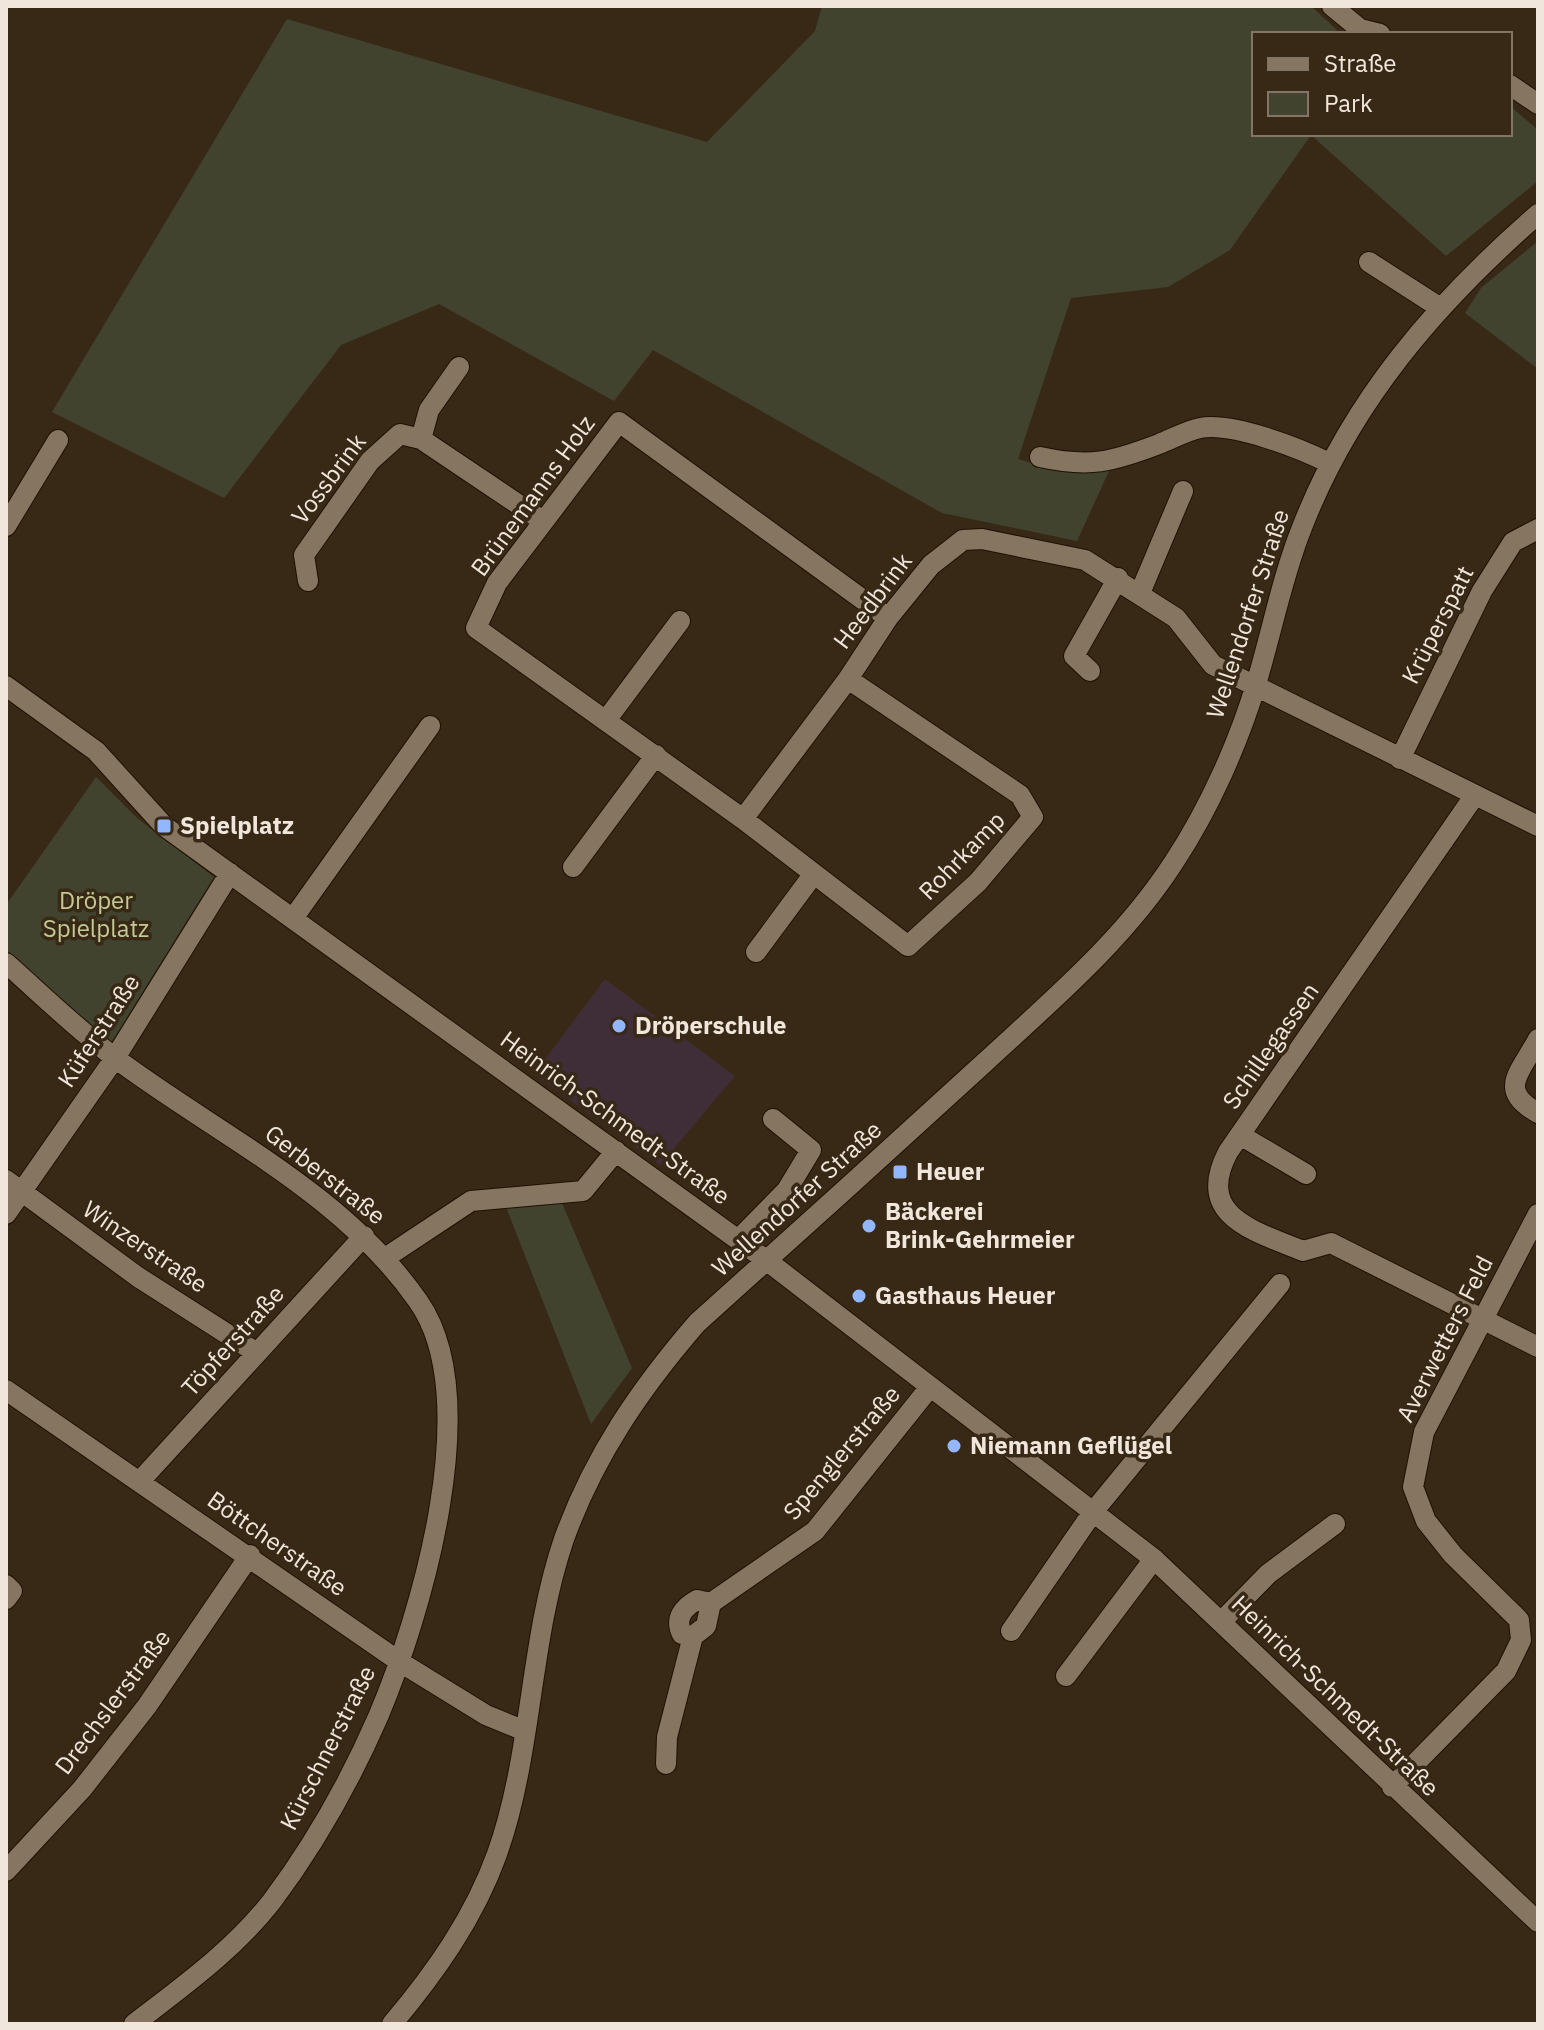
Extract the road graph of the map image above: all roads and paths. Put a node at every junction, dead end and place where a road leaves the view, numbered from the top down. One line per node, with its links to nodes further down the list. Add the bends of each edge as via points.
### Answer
1 (1332, 6): 2 (street, via 1360,29)
2 (1372, 32)
3 (1512, 86): 4 (street)
4 (1538, 104)
5 (1538, 214): 7 (street, Wellendorfer Straße)
6 (1369, 262): 7 (street)
7 (1439, 307): 12 (street, Wellendorfer Straße, via 1382,378)
8 (459, 367): 9 (street, via 429,410)
9 (421, 439): 14 (street); 18 (street, Vossbrink, via 400,434 370,461 304,555)
10 (58, 440): 15 (street)
11 (1040, 457): 12 (street, via 1079,465 1124,457 1201,428 1226,429 1301,449)
12 (1329, 463): 25 (street, Wellendorfer Straße, via 1300,533)
13 (1183, 491): 19 (street)
14 (543, 521): 20 (street, Brünemanns Holz, via 619,422); 26 (street, Brünemanns Holz, via 497,583 476,628)
15 (6, 526)
16 (1538, 529): 29 (street, Krüperspatt, via 1513,542 1482,591)
17 (1118, 578): 19 (street, Heedbrink); 20 (street, Heedbrink, via 1085,560 982,539 963,540 931,565); 22 (street, via 1074,656)
18 (308, 581)
19 (1140, 593): 25 (street, Heedbrink, via 1176,618 1213,665)
20 (888, 618): 23 (street, Heedbrink)
21 (680, 621): 26 (street)
22 (1090, 671)
23 (848, 679): 31 (street, Heedbrink); 35 (street, Rohrkamp, via 1020,795 1033,817 978,882 908,946)
24 (6, 686): 34 (street, Heinrich-Schmedt-Straße, via 96,751 150,814)
25 (1256, 686): 29 (street); 53 (street, Wellendorfer Straße, via 1202,811 1174,862 1129,923 1053,1002)
26 (607, 719): 28 (street, Brünemanns Holz)
27 (430, 726): 36 (street)
28 (656, 755): 31 (street, Brünemanns Holz); 33 (street)
29 (1400, 759): 30 (street)
30 (1475, 795): 32 (street); 44 (street, Schillegassen)
31 (743, 819): 35 (street, Rohrkamp)
32 (1538, 826)
33 (573, 867)
34 (230, 873): 36 (street, Heinrich-Schmedt-Straße); 40 (street, Küferstraße)
35 (813, 875): 37 (street)
36 (294, 917): 45 (street, Heinrich-Schmedt-Straße)
37 (756, 952)
38 (6, 963): 40 (street, Gerberstraße)
39 (1538, 1039): 41 (street)
40 (115, 1058): 47 (street, Küferstraße); 50 (street, Gerberstraße, via 292,1178)
41 (1530, 1076): 42 (street, via 1514,1085 1514,1095)
42 (1538, 1113)
43 (773, 1119): 51 (street, via 811,1150 787,1190)
44 (1240, 1135): 46 (street); 55 (street, Schillegassen, via 1218,1171 1215,1190 1230,1215 1303,1251 1331,1243)
45 (616, 1151): 51 (street, Heinrich-Schmedt-Straße); 52 (street, via 583,1191 471,1201)
46 (1306, 1174)
47 (13, 1186): 48 (street, Küferstraße); 57 (street, Winzerstraße, via 138,1277)
48 (6, 1214)
49 (1538, 1214): 55 (street, Averwetters Feld)
50 (364, 1236): 52 (street, Gerberstraße); 57 (street, Töpferstraße)
51 (738, 1240): 53 (street, Heinrich-Schmedt-Straße)
52 (385, 1258): 69 (street, Gerberstraße, via 431,1321 447,1379 447,1453 440,1498)
53 (766, 1260): 58 (street, Heinrich-Schmedt-Straße); 71 (street, Wellendorfer Straße, via 697,1323 650,1377 593,1470 549,1591)
54 (1280, 1284): 61 (street)
55 (1482, 1318): 56 (street); 73 (street, Averwetters Feld, via 1424,1432 1413,1487 1426,1521 1519,1620 1521,1640 1506,1671)
56 (1538, 1347)
57 (257, 1353): 60 (street, Töpferstraße)
58 (930, 1387): 61 (street, Heinrich-Schmedt-Straße); 72 (street, Spenglerstraße, via 815,1531 711,1603 697,1600 686,1606 678,1627 693,1636 667,1737)
59 (6, 1390): 60 (street, Böttcherstraße)
60 (140, 1481): 63 (street, Böttcherstraße)
61 (1093, 1512): 64 (street, Heinrich-Schmedt-Straße); 68 (street)
62 (1335, 1524): 67 (street, via 1268,1574)
63 (250, 1555): 69 (street, Böttcherstraße); 74 (street, Drechslerstraße, via 147,1706 82,1789)
64 (1154, 1559): 67 (street, Heinrich-Schmedt-Straße); 70 (street)
65 (6, 1585): 66 (street, via 12,1591)
66 (6, 1599)
67 (1221, 1622): 73 (street, Heinrich-Schmedt-Straße)
68 (1011, 1631)
69 (400, 1662): 71 (street, Böttcherstraße, via 486,1715); 76 (street, Kürschnerstraße, via 320,1830 270,1903 211,1964)
70 (1066, 1676)
71 (525, 1731): 77 (street, Wellendorfer Straße, via 497,1855 430,1979)
72 (666, 1764)
73 (1392, 1787): 75 (street, Heinrich-Schmedt-Straße)
74 (6, 1871)
75 (1538, 1922)
76 (134, 2024)
77 (392, 2024)

